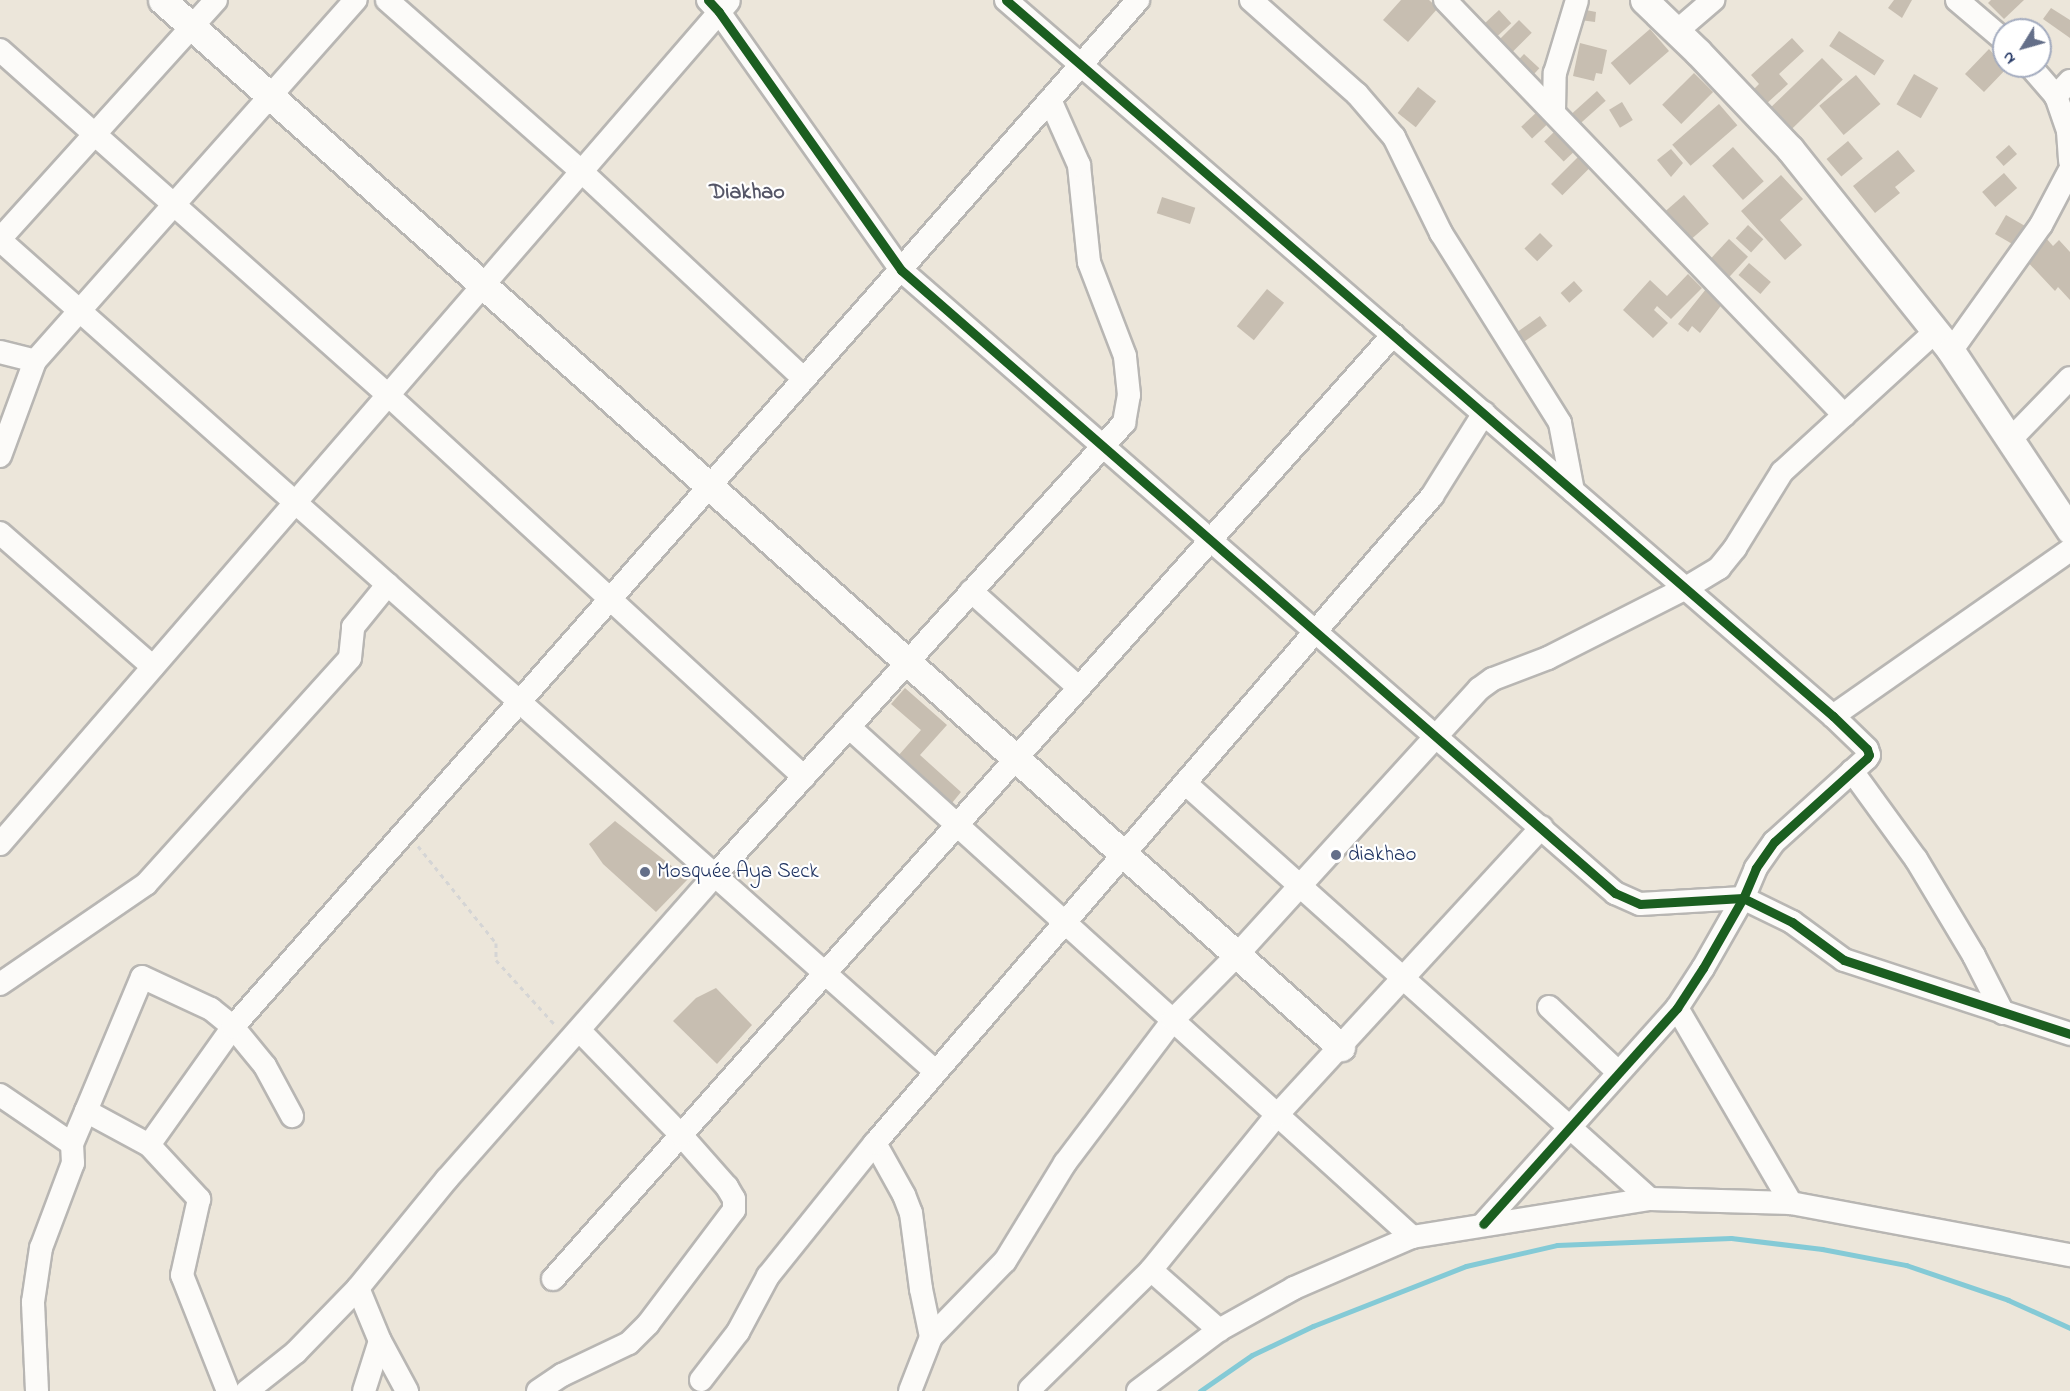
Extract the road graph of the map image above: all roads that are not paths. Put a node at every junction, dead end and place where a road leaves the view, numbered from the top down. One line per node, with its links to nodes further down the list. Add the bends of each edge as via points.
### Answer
1 (162, 0): 14 (street)
2 (216, 0): 14 (street)
3 (356, 0): 21 (street)
4 (387, 0): 27 (street)
5 (1006, 0): 18 (street)
6 (1138, 0): 18 (street)
7 (1251, 0): 46 (street, via 1357,94 1394,137 1441,233 1560,423)
8 (1445, 0): 23 (street)
9 (1577, 0): 23 (street, via 1555,73)
10 (1644, 0): 16 (street)
11 (1713, 0): 16 (street)
12 (1957, 0): 15 (street)
13 (719, 4): 27 (street); 30 (street)
14 (192, 27): 21 (street); 24 (street)
15 (1992, 30)
16 (1677, 31): 34 (street, via 1790,149)
17 (0, 50): 24 (street)
18 (1081, 65): 22 (street); 33 (street)
19 (2047, 78): 20 (street)
20 (2063, 89): 25 (street)
21 (271, 96): 28 (street); 31 (street)
22 (1050, 100): 30 (street); 43 (street, via 1079,165 1089,262 1125,356 1129,395 1124,423)
23 (1554, 112): 41 (street)
24 (95, 135): 28 (street); 29 (street)
25 (2070, 162)
26 (2070, 170): 34 (street, via 2041,225)
27 (581, 171): 31 (street); 38 (street)
28 (175, 204): 32 (street); 39 (street)
29 (0, 239): 32 (street)
30 (901, 270): 38 (street); 43 (street)
31 (483, 285): 39 (street); 45 (street)
32 (80, 311): 36 (street); 47 (street)
33 (1393, 335): 40 (street); 50 (street)
34 (1943, 341): 41 (street); 42 (street)
35 (0, 352): 36 (street)
36 (35, 362): 44 (street)
37 (2070, 378): 42 (street)
38 (804, 379): 45 (street)
39 (388, 395): 47 (street); 55 (street)
40 (1484, 412): 46 (street); 56 (street, via 1432,496)
41 (1844, 415): 53 (street, via 1782,472 1719,568)
42 (2010, 440): 48 (street)
43 (1105, 447): 50 (street); 54 (street)
44 (0, 456)
45 (710, 486): 55 (street); 57 (street)
46 (1573, 491): 53 (street)
47 (295, 502): 52 (street); 58 (street)
48 (2070, 530)
49 (0, 533): 58 (street)
50 (1211, 540): 56 (street); 59 (street)
51 (2070, 550): 61 (street)
52 (388, 584): 60 (street); 79 (street, via 353,627 350,658 146,884)
53 (1686, 588): 61 (street); 63 (street, via 1548,658 1493,679)
54 (971, 591): 57 (street); 59 (street)
55 (611, 598): 60 (street); 66 (street)
56 (1316, 631): 63 (street); 67 (street)
57 (908, 662): 62 (street); 64 (street)
58 (153, 667): 70 (street)
59 (1079, 688): 64 (street)
60 (520, 702): 72 (street); 84 (street)
61 (1833, 716): 65 (street, via 1869,754)
62 (849, 727): 66 (street); 68 (street)
63 (1436, 736): 69 (street); 73 (street)
64 (1016, 759): 68 (street); 71 (street)
65 (1852, 771): 74 (street, via 1774,842 1756,868); 82 (street, via 1916,859 1974,956)
66 (804, 777): 72 (street)
67 (1185, 783): 71 (street); 73 (street)
68 (957, 825): 75 (street); 77 (street)
69 (1542, 827): 74 (street, via 1615,893 1640,904); 78 (street)
70 (0, 844)
71 (1123, 854): 75 (street); 76 (street)
72 (716, 875): 77 (street); 86 (street)
73 (1300, 886): 76 (street); 78 (street)
74 (1743, 898): 81 (street); 82 (street, via 1792,922 1844,960)
75 (1065, 922): 83 (street); 88 (street)
76 (1237, 955): 83 (street); 87 (street)
77 (825, 973): 88 (street); 95 (street)
78 (1403, 979): 87 (street); 94 (street)
79 (0, 984)
80 (1549, 1006): 89 (street)
81 (1677, 1008): 89 (street); 100 (street)
82 (2002, 1013): 85 (street)
83 (1173, 1020): 92 (street); 108 (street, via 1065,1163 1005,1260)
84 (233, 1027): 91 (street, via 211,1009 142,977); 93 (street, via 265,1066); 98 (street)
85 (2070, 1034)
86 (576, 1036): 95 (street); 106 (street, via 447,1179)
87 (1341, 1047): 92 (street)
88 (936, 1072): 96 (street)
89 (1618, 1072): 94 (street)
90 (0, 1095): 97 (street)
91 (86, 1111): 97 (street); 98 (street)
92 (1277, 1115): 102 (street); 104 (street)
93 (292, 1116)
94 (1568, 1127): 99 (street); 101 (street)
95 (681, 1135): 105 (street); 117 (street, via 727,1187 735,1199 734,1210 648,1324 629,1343)
96 (875, 1143): 108 (street, via 911,1213); 110 (street, via 768,1276 738,1332)
97 (72, 1144): 112 (street, via 73,1163 41,1248 33,1302)
98 (149, 1145): 113 (street, via 199,1199 182,1275)
99 (1650, 1200): 100 (street); 101 (street)
100 (1791, 1203): 103 (street)
101 (1483, 1224): 102 (street)
102 (1412, 1237): 107 (street, via 1294,1288)
103 (2070, 1255)
104 (1151, 1270): 107 (street); 111 (street)
105 (554, 1279)
106 (358, 1288): 109 (street); 114 (street, via 296,1352)
107 (1220, 1329): 119 (street)
108 (931, 1337): 118 (street)
109 (380, 1341): 115 (street); 116 (street)
110 (701, 1380)
111 (1030, 1389)
112 (37, 1391)
113 (228, 1391)
114 (247, 1391)
115 (364, 1391)
116 (407, 1391)
117 (537, 1391)
118 (910, 1391)
119 (1138, 1391)

